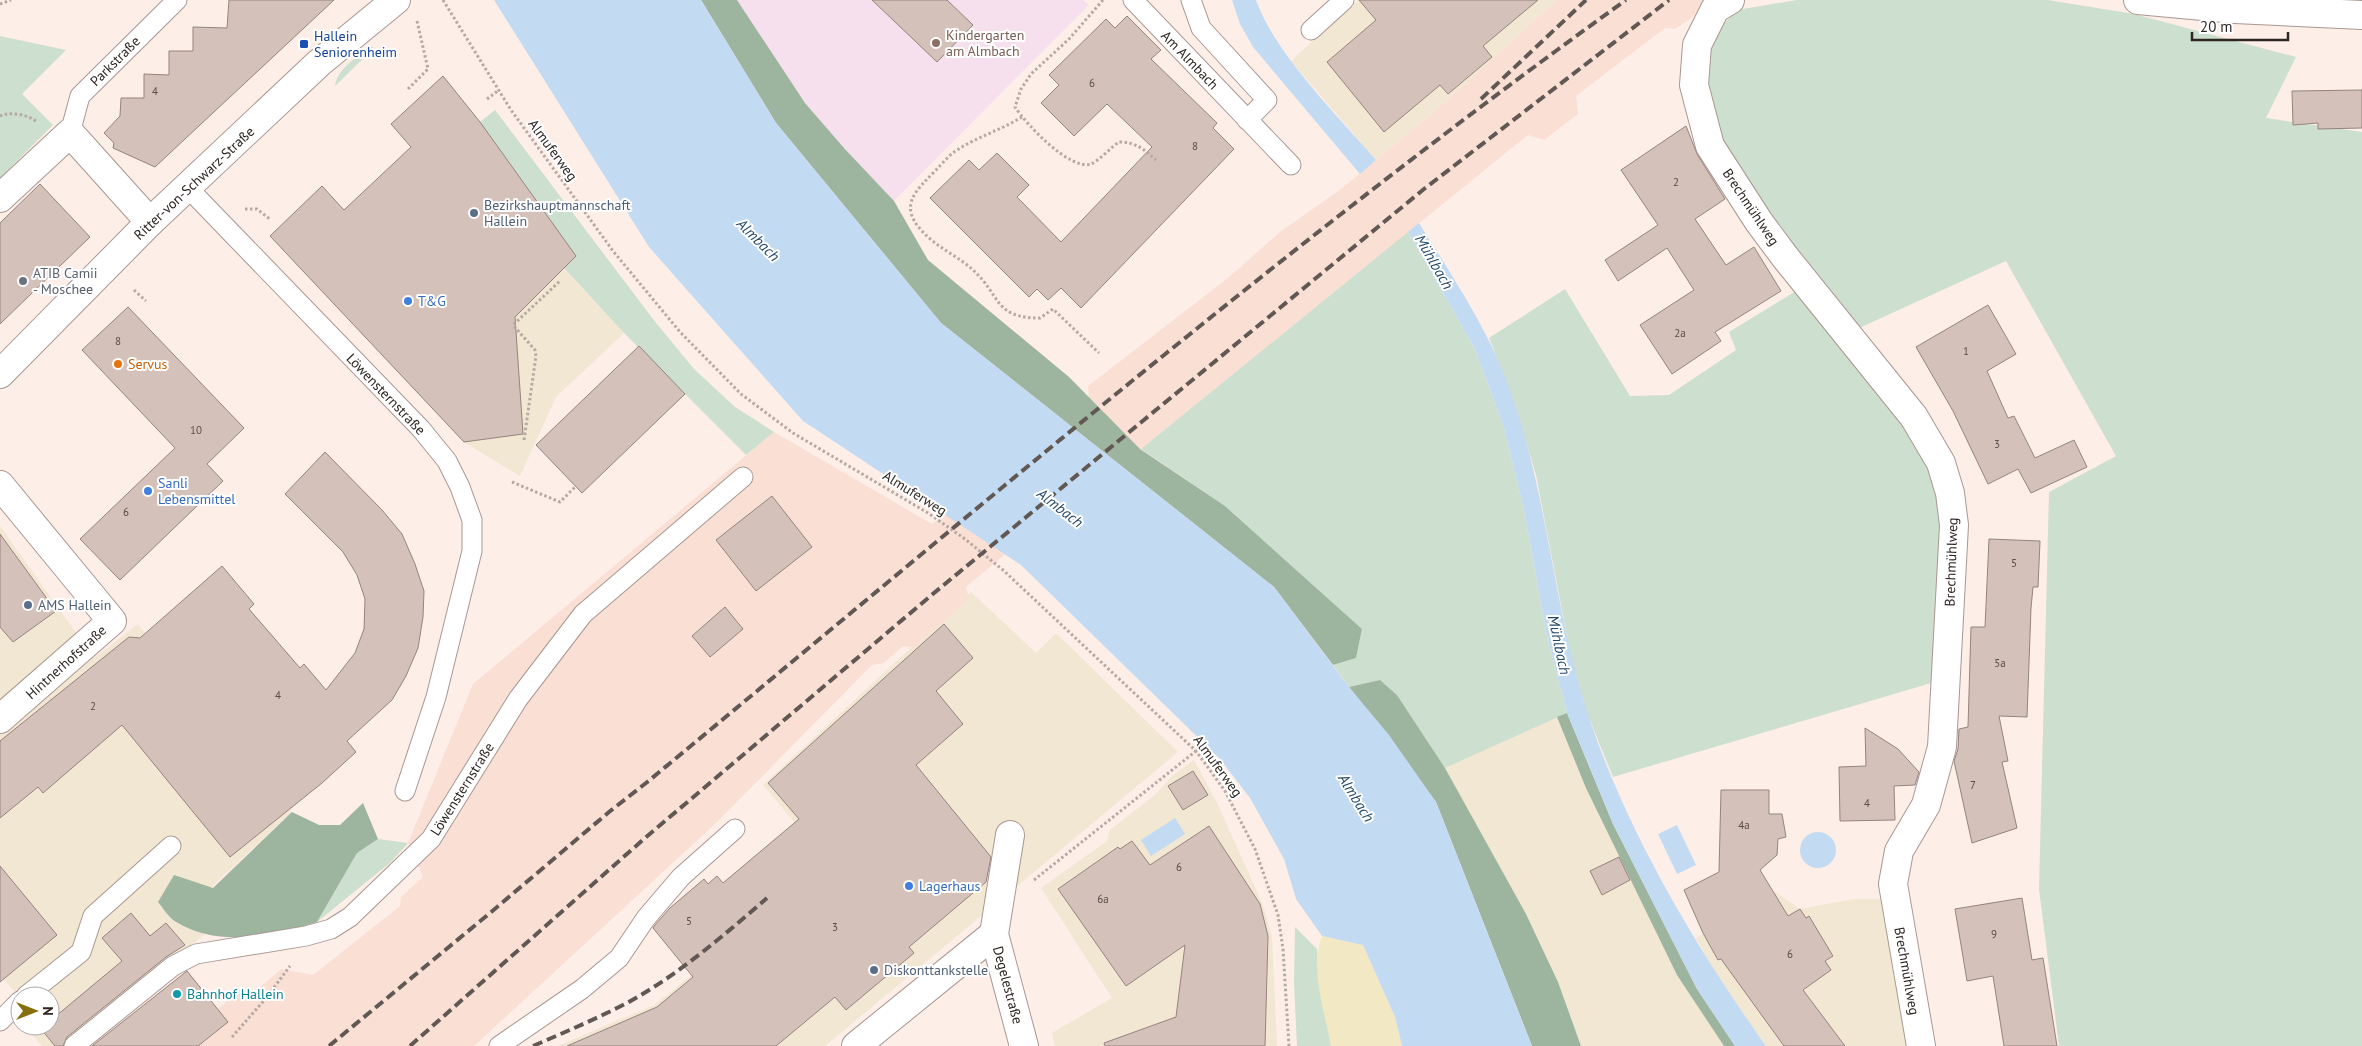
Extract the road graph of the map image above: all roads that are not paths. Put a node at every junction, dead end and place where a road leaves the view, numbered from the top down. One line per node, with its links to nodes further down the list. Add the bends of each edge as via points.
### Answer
1 (177, 0): 11 (lane, Parkstraße, via 80,96)
2 (1133, 0): 10 (lane, Am Almbach)
3 (1191, 0): 10 (lane, via 1201,28 1267,100)
4 (1344, 0): 9 (lane)
5 (1730, 0): 32 (street, Brechmühlweg, via 1715,10 1697,45 1694,85 1710,146 1785,258 1914,417 1941,463 1950,493 1954,525 1942,747 1926,805 1899,851 1893,884)
6 (2138, 0): 8 (street, via 2235,9)
7 (406, 8): 13 (street, Ritter-von-Schwarz-Straße, via 319,64)
8 (2362, 14)
9 (1311, 30)
10 (1247, 120): 12 (lane, Am Almbach)
11 (64, 139): 14 (street); 15 (street)
12 (1291, 165)
13 (188, 188): 15 (street, Ritter-von-Schwarz-Straße); 20 (lane, Löwensternstraße, via 421,429 447,461 472,520 472,551 436,697)
14 (0, 198)
15 (150, 222): 16 (street, Ritter-von-Schwarz-Straße)
16 (0, 374)
17 (743, 477): 28 (lane, Löwensternstraße, via 583,614 518,699 431,839 350,917 331,928 306,936 196,954 173,966)
18 (0, 485): 19 (street, Hintnerhofstraße, via 112,621)
19 (0, 719)
20 (405, 791)
21 (735, 829): 29 (lane, via 682,877 646,918 619,958 582,989)
22 (1010, 835): 24 (street, Degelestraße)
23 (171, 846): 25 (lane, via 93,916 81,952)
24 (994, 934): 30 (street); 31 (street, Degelestraße)
25 (38, 986)
26 (10, 1011): 27 (lane)
27 (0, 1021)
28 (74, 1046)
29 (500, 1046)
30 (856, 1046)
31 (1024, 1046)
32 (1921, 1046)

